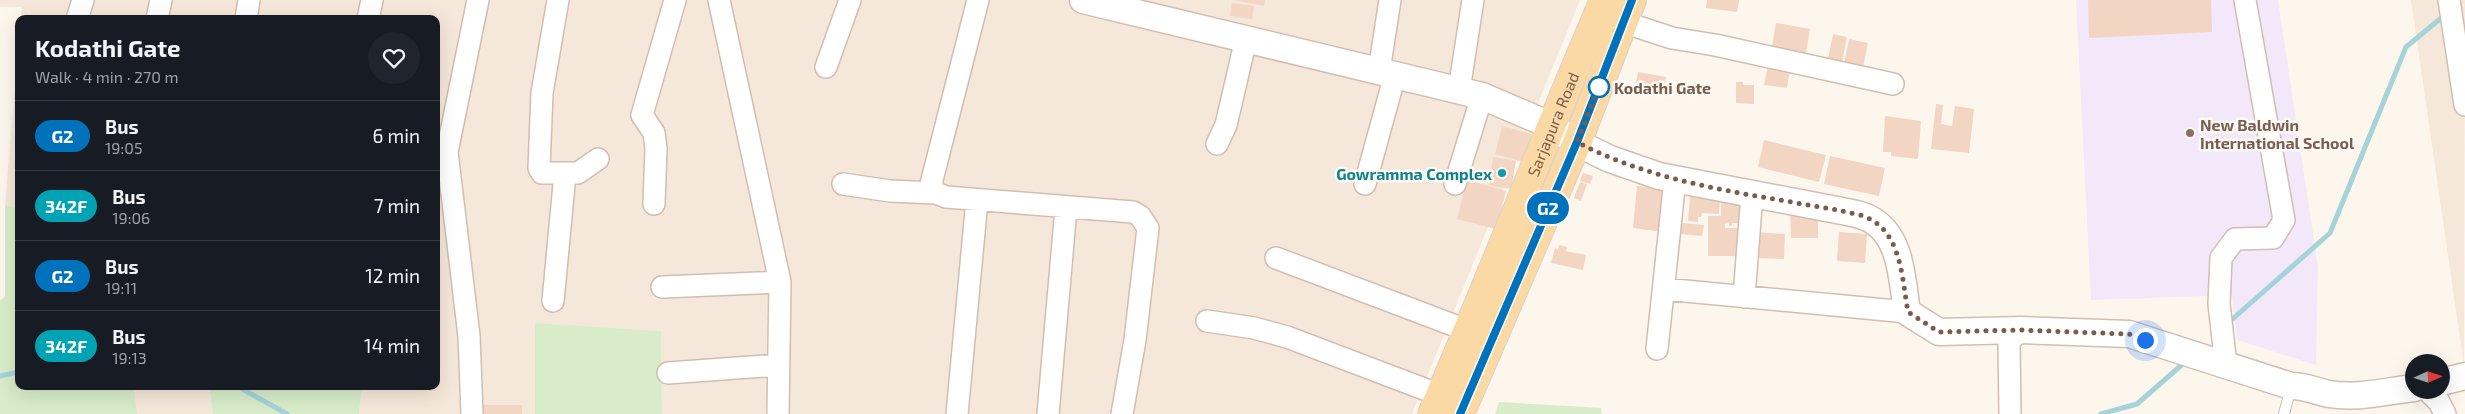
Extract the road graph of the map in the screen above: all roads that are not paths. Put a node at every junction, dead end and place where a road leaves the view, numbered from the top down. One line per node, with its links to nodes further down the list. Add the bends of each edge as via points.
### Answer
1 (83, 0): 19 (street)
2 (160, 0): 20 (street)
3 (249, 0): 21 (street)
4 (372, 0): 22 (street)
5 (478, 0): 63 (street, via 447,152 469,336)
6 (558, 0): 33 (street, via 542,93 540,168 542,173)
7 (675, 0): 41 (street, via 642,115 654,133)
8 (718, 0): 44 (street)
9 (850, 0): 24 (street)
10 (978, 0): 38 (street, via 930,184)
11 (1083, 0): 16 (street)
12 (1390, 0): 25 (street)
13 (1473, 0): 27 (street)
14 (1604, 0): 29 (main road, Sarjapura Road)
15 (2245, 0): 55 (street, via 2284,220 2273,238 2235,239 2220,258 2218,304)
16 (1110, 3): 23 (street)
17 (2455, 10): 28 (street)
18 (1628, 11): 26 (street, via 1672,38); 30 (main road, Sarjapura Road)
19 (78, 15)
20 (158, 15)
21 (247, 15)
22 (369, 15)
23 (1246, 39): 25 (street); 31 (street, via 1226,125)
24 (826, 67)
25 (1387, 73): 27 (street); 36 (street)
26 (1893, 84)
27 (1471, 93): 29 (street); 37 (street)
28 (2464, 94)
29 (1550, 125): 30 (street); 51 (main road, Sarjapura Road)
30 (1577, 142): 34 (street, via 1610,160); 68 (main road, Sarjapura Road)
31 (1217, 144)
32 (598, 159): 33 (street, via 578,173)
33 (565, 174): 48 (street)
34 (1675, 179): 39 (street); 46 (street)
35 (843, 184): 38 (street, via 890,192)
36 (1365, 184)
37 (1456, 184)
38 (936, 193): 40 (street)
39 (1752, 194): 47 (street); 49 (street, via 1869,218 1886,231 1898,254)
40 (977, 200): 42 (street); 65 (street)
41 (654, 204)
42 (1066, 208): 66 (street); 67 (street, via 1133,212 1148,228 1134,349)
43 (1276, 258): 51 (street)
44 (780, 282): 45 (street); 54 (street)
45 (662, 287)
46 (1664, 289): 47 (street); 53 (street)
47 (1744, 297): 49 (street)
48 (553, 301)
49 (1908, 312): 52 (street, via 1939,332)
50 (1207, 321): 62 (street, via 1287,337)
51 (1469, 330): 62 (main road, Sarjapura Road)
52 (2020, 330): 55 (street, via 2129,334); 69 (street, via 2008,342)
53 (1657, 349)
54 (779, 365): 56 (street); 64 (street)
55 (2226, 365): 59 (street)
56 (668, 372)
57 (2465, 376): 58 (street)
58 (2450, 380)
59 (2291, 386): 60 (street, via 2304,386 2329,394 2358,395); 70 (lane)
60 (2405, 389)
61 (2436, 399): 71 (street)
62 (1436, 405)
63 (472, 414)
64 (778, 414)
65 (957, 414)
66 (1048, 414)
67 (1122, 414)
68 (1460, 414)
69 (2010, 414)
70 (2284, 414)
71 (2445, 414)

